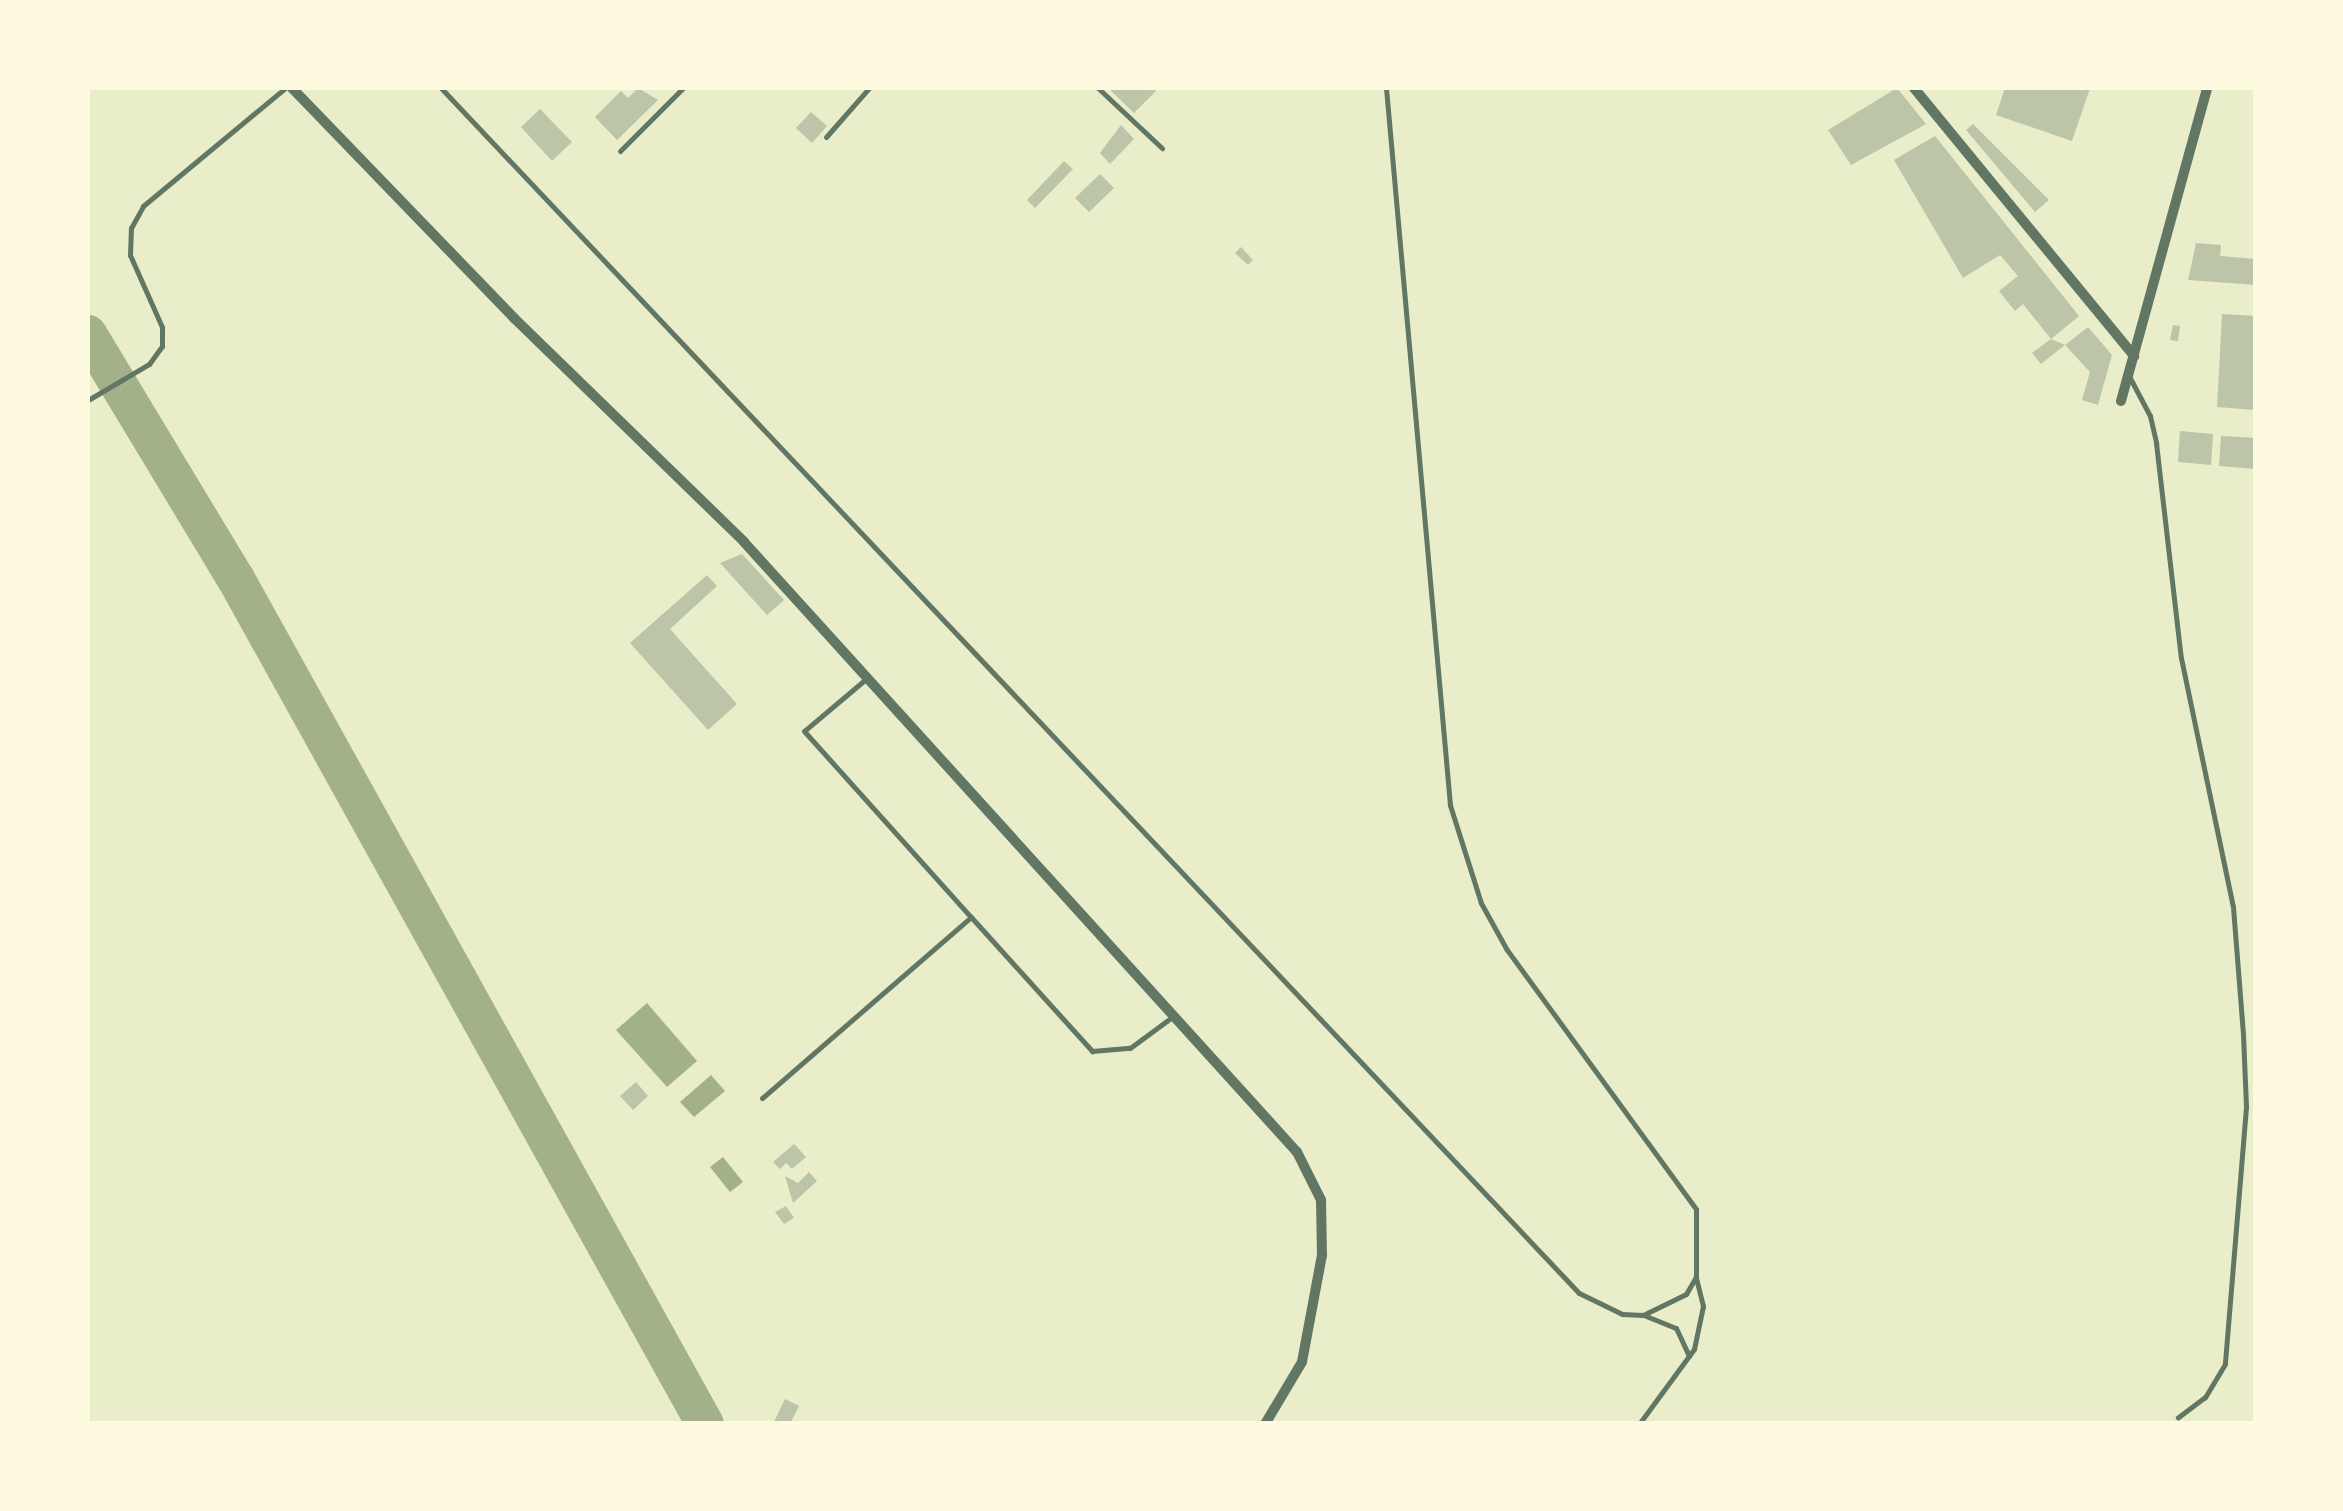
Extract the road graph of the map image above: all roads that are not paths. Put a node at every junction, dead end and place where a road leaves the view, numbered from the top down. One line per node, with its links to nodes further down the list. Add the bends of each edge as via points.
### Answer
1 (288, 88): 14 (lane, via 143,206 130,228 130,255 162,326 162,346 149,364); 16 (street)
2 (441, 88): 21 (lane, via 1579,1293 1622,1314)
3 (683, 88): 11 (lane)
4 (870, 88): 9 (lane)
5 (1098, 88): 10 (lane)
6 (1386, 88): 20 (lane, via 1440,740 1459,839 1482,903 1529,984 1696,1209)
7 (1914, 88): 12 (street)
8 (2207, 88): 12 (street)
9 (826, 137)
10 (1162, 148)
11 (620, 150)
12 (2134, 356): 13 (street)
13 (2128, 375): 15 (street); 23 (lane, via 2156,444 2181,658 2234,907 2244,1034 2246,1107 2226,1364 2205,1397)
14 (88, 400)
15 (2121, 401)
16 (870, 676): 17 (lane, via 804,732); 18 (street)
17 (971, 917): 18 (lane, via 1092,1051 1130,1048); 19 (lane)
18 (1175, 1016): 24 (street, via 1296,1152 1320,1200 1322,1255 1313,1323 1302,1362)
19 (762, 1098)
20 (1696, 1276): 21 (lane, via 1686,1294); 22 (lane, via 1702,1306)
21 (1643, 1315): 22 (lane, via 1676,1328)
22 (1690, 1359): 25 (lane)
23 (2178, 1418)
24 (1266, 1424)
25 (1639, 1424)

